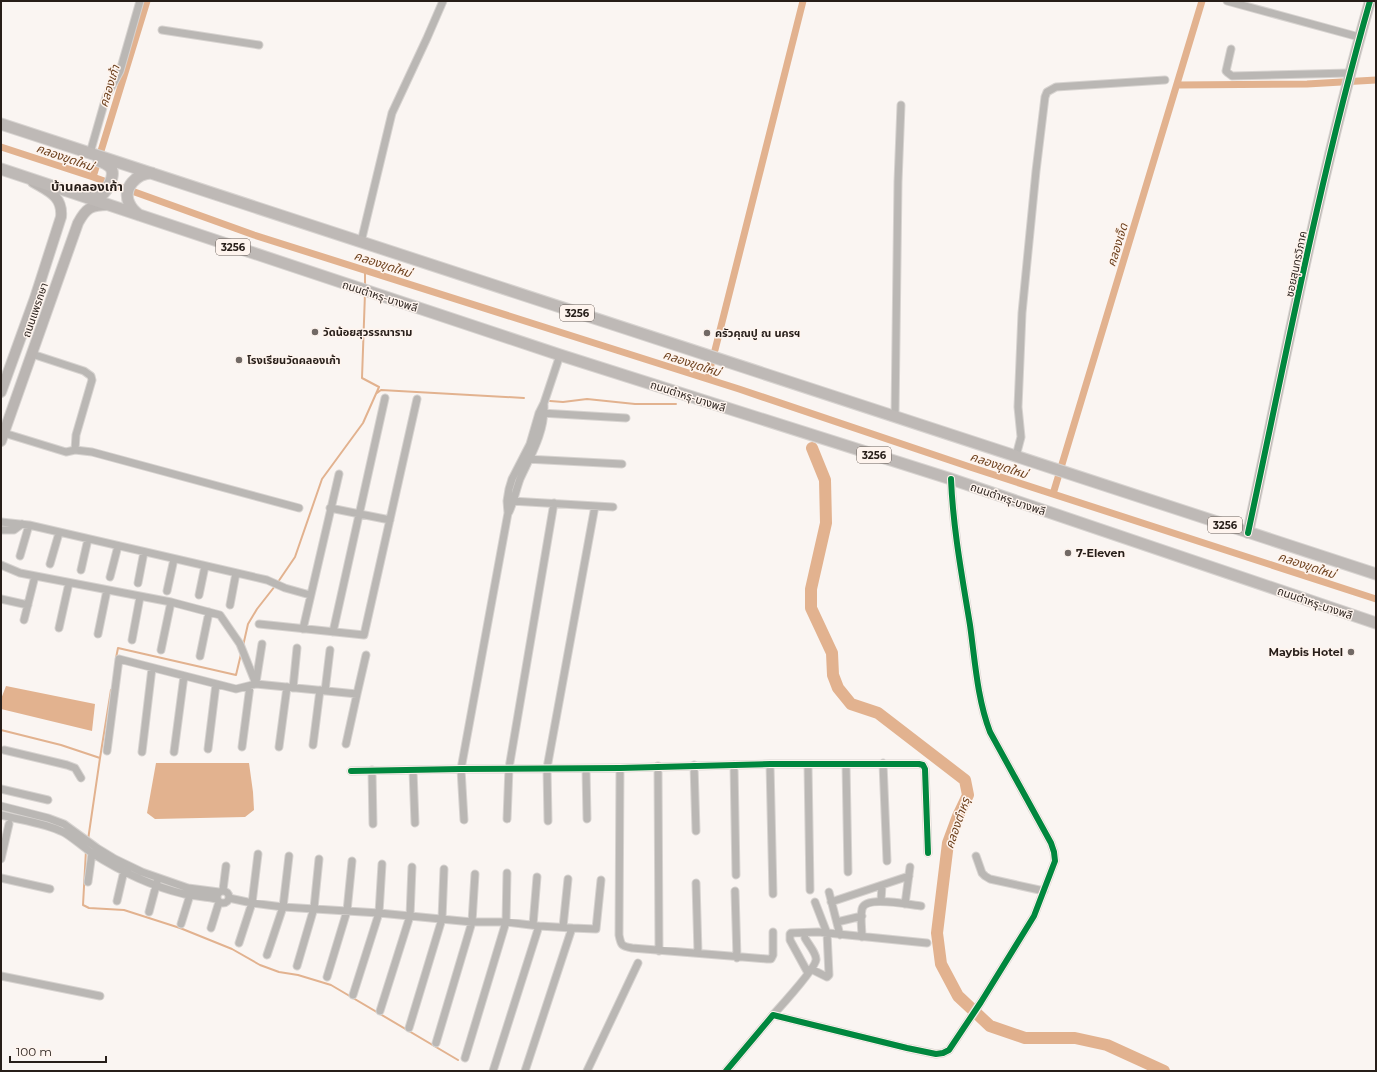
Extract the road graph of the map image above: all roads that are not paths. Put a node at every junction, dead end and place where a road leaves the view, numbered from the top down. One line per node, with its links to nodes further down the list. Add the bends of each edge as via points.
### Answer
1 (140, 1): 13 (street, via 120,71 106,97)
2 (443, 1): 22 (street, via 392,113)
3 (1227, 1): 6 (street)
4 (1370, 1): 6 (street, ซอยสุนทรวิภาค)
5 (162, 30): 7 (street)
6 (1359, 37): 9 (street, ซอยสุนทรวิภาค)
7 (259, 45)
8 (1232, 49): 9 (street, via 1226,71 1232,76)
9 (1349, 75): 51 (street, ซอยสุนทรวิภาค, via 1329,154)
10 (1165, 80): 34 (street, via 1056,88 1047,92 1045,97 1022,313 1018,407 1021,437)
11 (901, 105): 31 (street)
12 (1, 124): 13 (main road, 3256)
13 (92, 155): 14 (main road, 3256)
14 (105, 161): 15 (main road, via 112,173 108,185 97,198); 16 (main road, 3256)
15 (6, 170): 17 (main road, ถนนตำหรุ-บางพลี / 3256)
16 (152, 173): 19 (main road, via 134,180 128,191 129,204); 22 (main road, 3256)
17 (26, 177): 18 (main road, ถนนตำหรุ-บางพลี / 3256); 20 (street, ถนนแพรกษา, via 58,199 61,211)
18 (108, 205): 19 (main road, ถนนตำหรุ-บางพลี / 3256); 21 (street, ถนนแพรกษา, via 88,209)
19 (139, 215): 24 (main road, ถนนตำหรุ-บางพลี / 3256)
20 (59, 222): 21 (street); 25 (street, ถนนแพรกษา, via 35,298)
21 (76, 228): 23 (street, ถนนแพรกษา)
22 (361, 242): 31 (main road, 3256)
23 (32, 354): 32 (street, ถนนแพรกษา); 33 (street, via 84,371 91,376 76,435)
24 (560, 355): 29 (street); 39 (main road, ถนนตำหรุ-บางพลี / 3256)
25 (5, 371): 26 (street, ถนนแพรกษา)
26 (1, 392)
27 (385, 398): 46 (street)
28 (417, 399): 47 (street)
29 (542, 413): 30 (street); 35 (street); 36 (street, via 537,442)
30 (626, 418)
31 (895, 418): 34 (main road, 3256)
32 (3, 437): 33 (street, via 66,452)
33 (75, 450): 44 (street, via 92,452)
34 (1016, 456): 51 (main road, 3256)
35 (522, 459): 36 (street); 40 (street, via 509,489)
36 (530, 459): 37 (street); 40 (street)
37 (622, 464)
38 (339, 474): 45 (street)
39 (951, 480): 79 (main road, ถนนตำหรุ-บางพลี / 3256); 173 (street, via 958,546 986,720 990,732 1051,843 1055,861)
40 (511, 501): 41 (street); 119 (street)
41 (554, 503): 42 (street); 115 (street)
42 (595, 506): 43 (street); 116 (street)
43 (613, 506)
44 (299, 508)
45 (330, 508): 46 (street); 71 (street)
46 (359, 514): 47 (street); 83 (street)
47 (390, 520): 83 (street, via 364,635)
48 (1, 522): 49 (street)
49 (25, 525): 50 (street, via 14,530); 52 (street); 56 (street)
50 (1, 530)
51 (1248, 532): 63 (main road, 3256)
52 (59, 533): 53 (street); 59 (street)
53 (88, 539): 54 (street); 61 (street)
54 (118, 546): 55 (street); 65 (street)
55 (144, 552): 57 (street); 67 (street)
56 (20, 556)
57 (174, 559): 60 (street); 69 (street)
58 (1, 564): 64 (street, via 20,573)
59 (50, 564)
60 (205, 566): 62 (street); 70 (street)
61 (80, 570)
62 (236, 573): 71 (street); 76 (street)
63 (1376, 574)
64 (35, 576): 66 (street); 75 (street)
65 (110, 577)
66 (69, 583): 68 (street); 81 (street)
67 (138, 583)
68 (107, 590): 72 (street); 84 (street)
69 (167, 591)
70 (199, 595)
71 (310, 595): 82 (street)
72 (140, 596): 74 (street); 85 (street)
73 (1, 599): 75 (street)
74 (171, 602): 77 (street); 88 (street)
75 (28, 605): 78 (street)
76 (230, 605)
77 (209, 612): 91 (street); 95 (street, via 220,615 240,644 248,660)
78 (24, 620)
79 (1376, 623)
80 (259, 624): 82 (street)
81 (59, 628)
82 (303, 629): 83 (street)
83 (333, 632)
84 (98, 634)
85 (132, 640)
86 (262, 644): 95 (street)
87 (297, 648): 96 (street)
88 (162, 650)
89 (330, 650): 97 (street)
90 (366, 655): 98 (street)
91 (200, 656)
92 (152, 668): 93 (street); 105 (street, via 119,659); 106 (street)
93 (184, 676): 94 (street); 107 (street)
94 (216, 684): 95 (street, via 236,689); 103 (street)
95 (253, 685): 96 (street); 101 (street)
96 (290, 688): 97 (street); 102 (street)
97 (323, 690): 98 (street); 100 (street)
98 (357, 694): 99 (street)
99 (346, 744)
100 (313, 745)
101 (242, 747)
102 (279, 747)
103 (208, 749)
104 (4, 750): 123 (street, via 67,765 75,768)
105 (107, 751)
106 (142, 752)
107 (174, 752)
108 (883, 763): 110 (street); 141 (street, via 923,766); 148 (street)
109 (770, 764): 111 (street); 112 (street); 176 (street)
110 (846, 764): 112 (street); 156 (street)
111 (734, 765): 114 (street); 159 (street)
112 (808, 765): 171 (street)
113 (658, 766): 114 (street); 118 (street); 208 (street)
114 (694, 766): 139 (street)
115 (509, 768): 116 (street); 119 (street); 131 (street)
116 (548, 768): 117 (street); 134 (street)
117 (586, 768): 118 (street); 132 (street)
118 (620, 768): 208 (street, via 621,944 625,947)
119 (461, 769): 121 (street); 133 (street)
120 (372, 770): 121 (street); 122 (street); 136 (street)
121 (413, 770): 137 (street)
122 (351, 771)
123 (81, 778)
124 (1, 789): 125 (street)
125 (48, 800)
126 (1, 806): 127 (street)
127 (16, 810): 129 (street); 130 (street)
128 (1, 814): 129 (street)
129 (14, 818): 138 (street)
130 (48, 818): 138 (street); 150 (street, via 64,824 115,859)
131 (507, 819)
132 (587, 819)
133 (464, 820)
134 (548, 821)
135 (9, 824): 145 (street)
136 (373, 824)
137 (415, 824)
138 (46, 826): 140 (street, via 64,833)
139 (696, 831)
140 (91, 852): 155 (street); 166 (street)
141 (928, 853)
142 (258, 854): 182 (street)
143 (289, 856): 185 (street)
144 (976, 856): 173 (street, via 985,876 990,879)
145 (1, 859)
146 (319, 859): 186 (street)
147 (352, 861): 187 (street)
148 (886, 861)
149 (382, 864): 189 (street)
150 (130, 866): 155 (street); 163 (street)
151 (226, 866): 177 (street)
152 (412, 867): 190 (street)
153 (910, 867): 160 (street)
154 (444, 869): 192 (street)
155 (124, 872): 168 (street); 178 (street)
156 (848, 872)
157 (507, 873): 194 (street)
158 (475, 874): 193 (street)
159 (736, 875)
160 (909, 876): 169 (street); 183 (street)
161 (537, 877): 197 (street)
162 (1, 878): 170 (street)
163 (158, 878): 168 (street); 177 (street)
164 (568, 879): 198 (street)
165 (601, 880): 200 (street, via 596,929)
166 (88, 882)
167 (696, 883): 209 (street)
168 (156, 885): 175 (street); 188 (street)
169 (882, 885): 179 (street); 181 (street)
170 (50, 889)
171 (810, 890)
172 (735, 891): 211 (street)
173 (1044, 891): 220 (street, via 1034,916 981,1002 949,1050 943,1053 936,1054 888,1044)
174 (829, 892): 181 (street)
175 (190, 894): 177 (street); 196 (street)
176 (772, 894)
177 (220, 896): 182 (street, via 228,893 229,898); 199 (street)
178 (117, 901)
179 (881, 901): 183 (street); 191 (street, via 865,904)
180 (815, 902): 202 (street)
181 (832, 902): 195 (street)
182 (252, 903): 185 (street); 206 (street)
183 (905, 904): 184 (street)
184 (921, 906)
185 (283, 907): 186 (street); 210 (street)
186 (314, 908): 187 (street); 213 (street)
187 (347, 911): 189 (street); 216 (street)
188 (148, 912)
189 (378, 913): 190 (street); 217 (street)
190 (410, 916): 192 (street); 219 (street)
191 (862, 916): 195 (street); 204 (street)
192 (442, 919): 193 (street); 221 (street)
193 (472, 922): 194 (street); 222 (street)
194 (506, 922): 197 (street); 223 (street)
195 (836, 922): 203 (street)
196 (180, 924)
197 (536, 926): 198 (street); 224 (street)
198 (563, 927): 200 (street)
199 (211, 928)
200 (572, 928): 225 (street)
201 (773, 932): 211 (street, via 771,959)
202 (827, 933): 203 (street); 214 (street, via 829,975 827,977); 214 (street, via 790,934 790,940)
203 (840, 935): 204 (street)
204 (862, 937): 207 (street)
205 (805, 938): 214 (street, via 816,960)
206 (239, 943)
207 (927, 943)
208 (659, 951): 209 (street)
209 (698, 954): 211 (street)
210 (267, 955)
211 (737, 958)
212 (638, 963): 226 (street)
213 (297, 966)
214 (810, 971): 220 (street)
215 (1, 976): 218 (street)
216 (327, 976)
217 (353, 995)
218 (100, 996)
219 (380, 1011)
220 (774, 1015): 227 (street)
221 (410, 1028)
222 (436, 1043)
223 (465, 1058)
224 (493, 1071)
225 (525, 1071)
226 (587, 1071)
227 (726, 1071)

